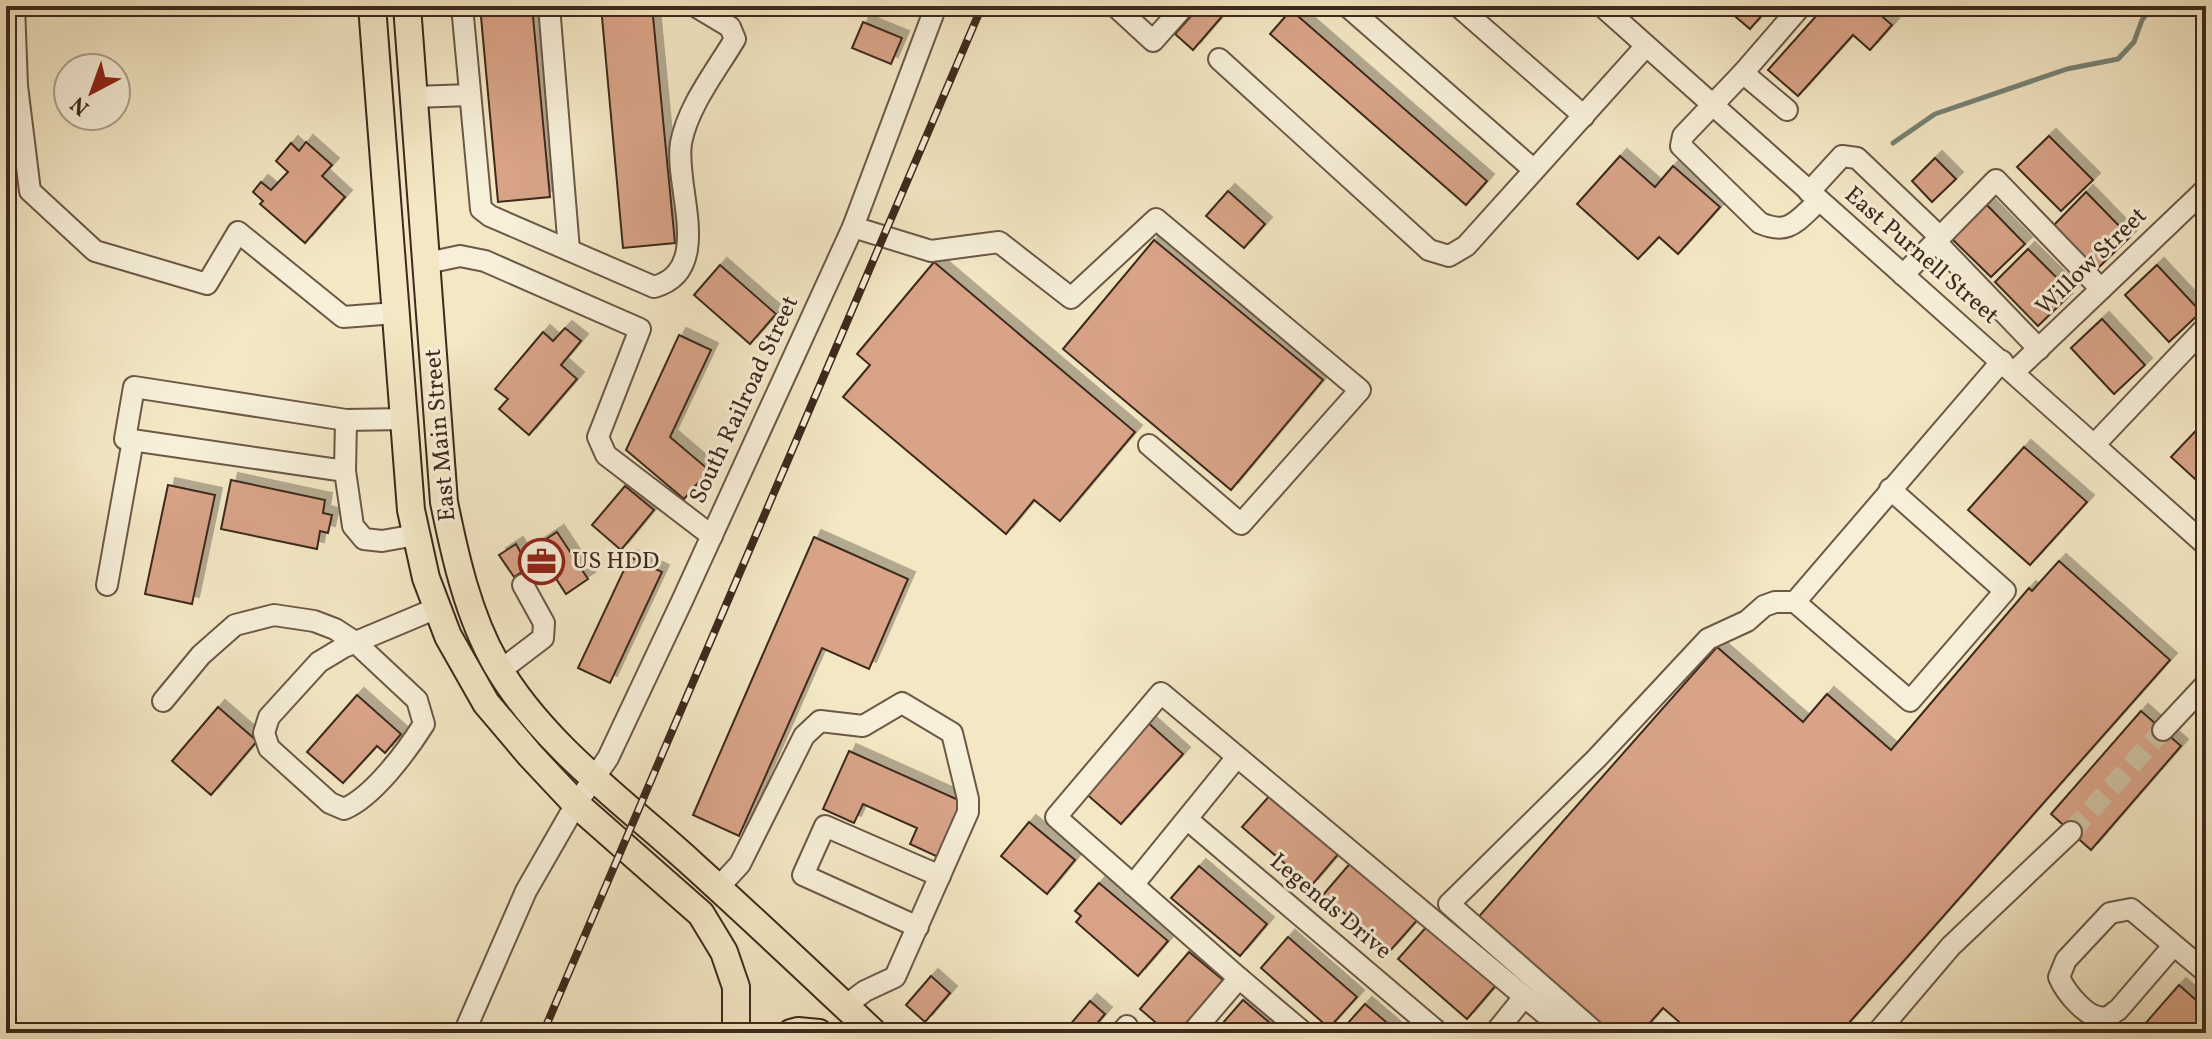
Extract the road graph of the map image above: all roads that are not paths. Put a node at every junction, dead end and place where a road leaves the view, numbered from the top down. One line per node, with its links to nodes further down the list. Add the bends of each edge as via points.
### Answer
1 (14, 6): 31 (street, via 30,191 95,251 207,284 238,232 343,317)
2 (372, 6): 31 (main road, East Main Street)
3 (407, 6): 18 (main road, East Main Street)
4 (462, 6): 17 (street)
5 (549, 6): 27 (street)
6 (695, 6): 27 (street, via 730,27 735,39 688,120 681,146 688,238 684,264 670,283 654,287)
7 (936, 6): 25 (street, South Railroad Street)
8 (1115, 6): 9 (street, via 1153,41)
9 (1184, 6)
10 (1347, 6): 22 (street)
11 (1458, 6): 21 (street)
12 (1602, 6): 14 (street, East Purnell Street)
13 (1801, 6): 16 (street)
14 (1646, 46): 19 (street, East Purnell Street); 21 (street)
15 (1219, 59): 22 (street, via 1429,250 1449,256 1466,246)
16 (1743, 73): 19 (street); 20 (street)
17 (470, 95): 18 (street); 27 (street, via 481,209)
18 (414, 97): 28 (main road, East Main Street)
19 (1712, 105): 24 (street, East Purnell Street); 24 (street, via 1683,136 1681,146 1760,223 1787,228)
20 (1787, 110)
21 (1584, 116): 22 (street)
22 (1534, 170)
23 (2206, 189): 30 (street, Willow Street)
24 (1814, 197): 26 (street, via 1842,156 1857,158); 29 (street, East Purnell Street)
25 (853, 227): 40 (street, via 931,251 999,242 1071,298 1156,219 1360,390 1241,524); 44 (street, South Railroad Street)
26 (1938, 240): 29 (street); 30 (street, via 1996,180); 34 (street)
27 (569, 250)
28 (427, 263): 32 (main road, East Main Street); 44 (street, via 460,256 485,261 640,329 598,437 606,455)
29 (1903, 275): 35 (street, East Purnell Street)
30 (2101, 289): 34 (street, Willow Street)
31 (396, 318): 32 (main road); 36 (main road, East Main Street)
32 (430, 320): 51 (main road, East Main Street, via 444,502 456,562)
33 (2206, 327): 39 (street)
34 (2039, 349): 35 (street, Willow Street)
35 (2008, 367): 39 (street, East Purnell Street); 42 (street, Willow Street)
36 (405, 419): 37 (street); 43 (main road, East Main Street)
37 (346, 420): 38 (street, via 134,387 125,439); 41 (street)
38 (133, 440): 41 (street); 46 (street)
39 (2095, 444): 45 (street, East Purnell Street)
40 (1149, 445)
41 (345, 471): 43 (street, via 353,526 364,539)
42 (1890, 489): 48 (street, Willow Street); 48 (street, via 2005,591 1910,701)
43 (416, 535): 49 (main road, East Main Street)
44 (712, 536): 56 (street, South Railroad Street)
45 (2206, 545)
46 (107, 585)
47 (523, 585): 51 (street, via 544,623 543,638)
48 (1795, 602): 79 (street, via 1764,606 1747,621 1708,639 1449,904)
49 (437, 608): 50 (street); 57 (main road, East Main Street, via 486,703)
50 (355, 642): 50 (street, via 319,662 269,717 264,733 269,748 330,803 344,809 359,803 424,724 417,700); 53 (street, via 314,621 274,615 235,625 201,655)
51 (501, 670): 56 (main road, East Main Street, via 535,717)
52 (2206, 684): 54 (street)
53 (163, 701)
54 (2163, 730)
55 (1237, 757): 58 (street); 61 (street, via 1161,693 1056,817); 67 (street)
56 (594, 778): 57 (street, South Railroad Street); 62 (main road, East Main Street)
57 (576, 804): 69 (street, South Railroad Street, via 526,891); 70 (main road, East Main Street, via 701,914 724,952 736,987)
58 (1188, 820): 61 (street); 76 (street, Legends Drive)
59 (2071, 832): 80 (street, via 1951,946)
60 (940, 876): 62 (street, via 968,812 968,799 952,733 902,703 863,726 820,721 804,736 740,864); 63 (street); 63 (street, via 825,826 803,875)
61 (1133, 885): 66 (street)
62 (718, 888): 68 (main road, East Main Street)
63 (918, 927): 68 (street, via 895,977)
64 (2174, 945): 64 (street, via 2131,909 2118,910 2066,960 2059,977 2066,992 2094,1017 2106,1017); 65 (street)
65 (2206, 972)
66 (1239, 978): 74 (street); 75 (street)
67 (1524, 997): 77 (street); 78 (street)
68 (845, 1006): 73 (main road, East Main Street)
69 (464, 1033)
70 (736, 1033)
71 (791, 1033): 72 (main road)
72 (819, 1033)
73 (874, 1033)
74 (1192, 1033)
75 (1304, 1033)
76 (1439, 1033)
77 (1495, 1033)
78 (1568, 1033)
79 (1596, 1033)
80 (1877, 1033)

